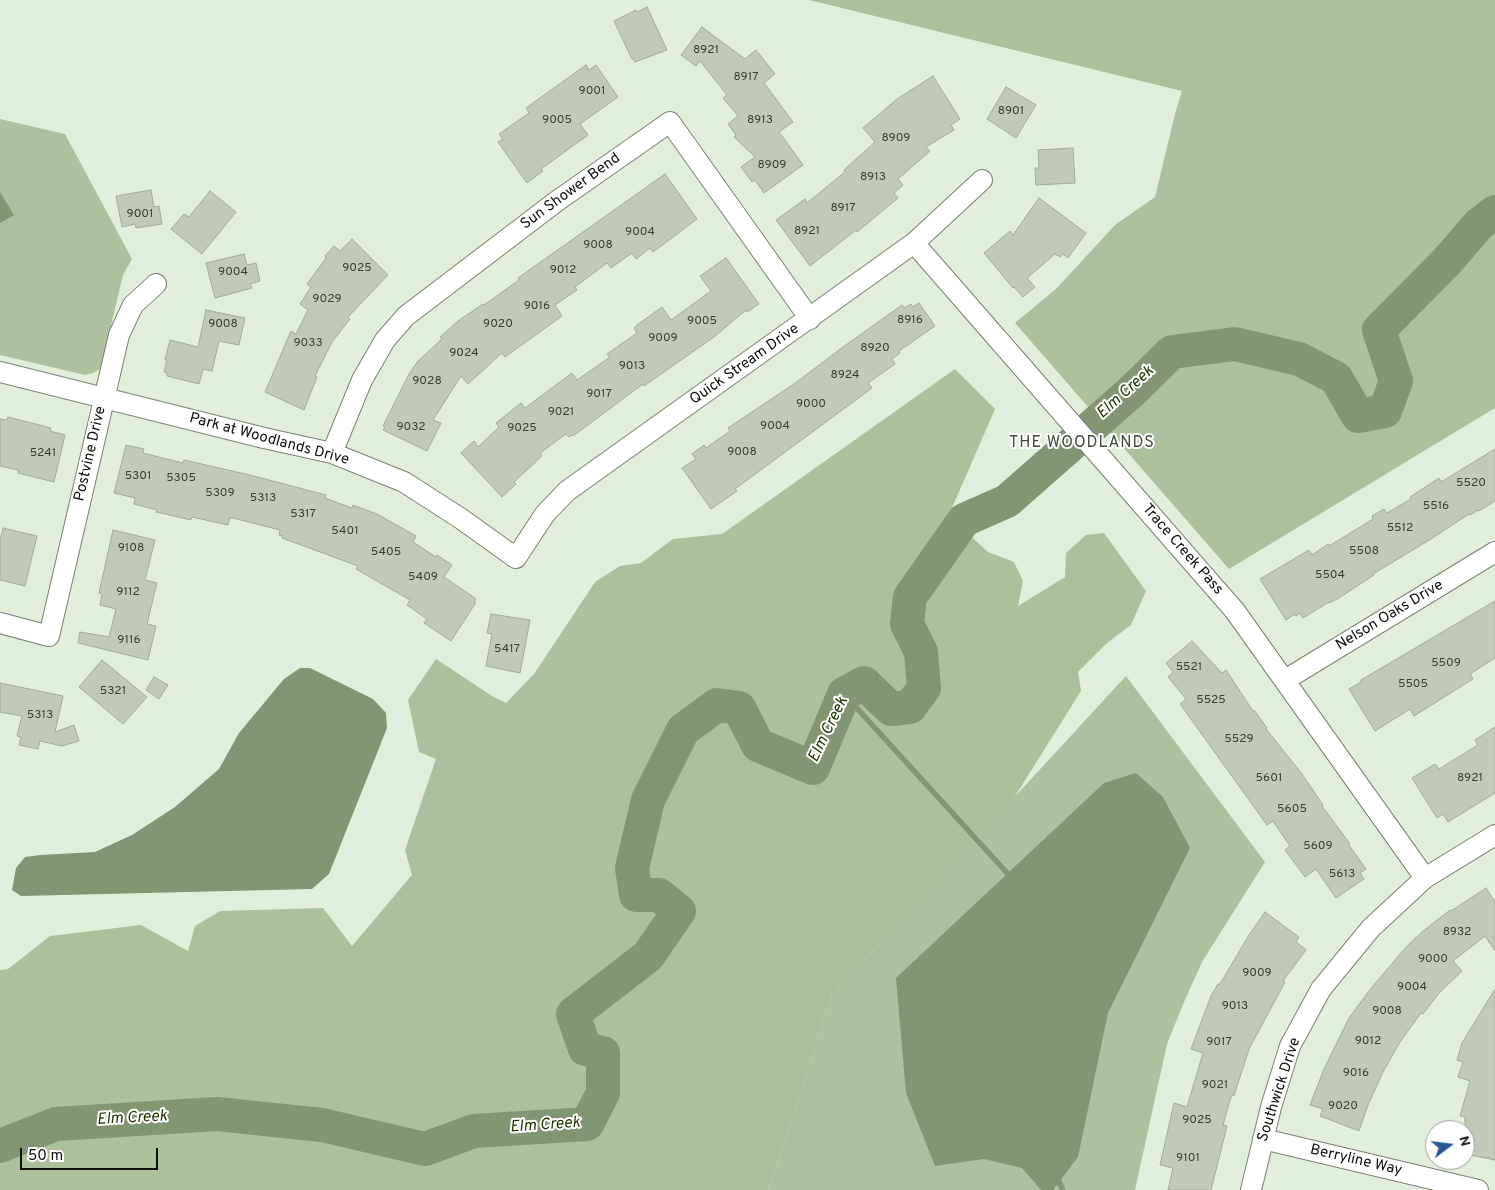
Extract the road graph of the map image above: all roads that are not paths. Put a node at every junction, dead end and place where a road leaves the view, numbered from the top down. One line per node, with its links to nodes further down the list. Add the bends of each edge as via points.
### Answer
1 (982, 180): 2 (street, Quick Stream Drive)
2 (914, 243): 4 (street, Quick Stream Drive); 11 (street, Trace Creek Pass, via 1234,610)
3 (156, 284): 6 (street, Postvine Drive, via 132,305 119,335)
4 (810, 319): 7 (street, Sun Shower Bend, via 670,122 557,201 406,316 385,340 362,380); 9 (street, Quick Stream Drive, via 567,492 545,514)
5 (0, 372): 6 (street, Park at Woodlands Drive)
6 (104, 398): 7 (street, Park at Woodlands Drive); 10 (street, Postvine Drive, via 49,636)
7 (332, 453): 9 (street, Park at Woodlands Drive, via 404,482)
8 (1495, 552): 11 (street, Nelson Oaks Drive)
9 (516, 558)
10 (0, 623)
11 (1285, 680): 13 (street, Trace Creek Pass)
12 (1495, 835): 13 (street, Southwick Drive)
13 (1425, 878): 14 (street, Southwick Drive, via 1371,928 1321,989 1290,1046)
14 (1263, 1139): 15 (street, Southwick Drive); 16 (street, Berryline Way)
15 (1251, 1190)
16 (1478, 1190)

